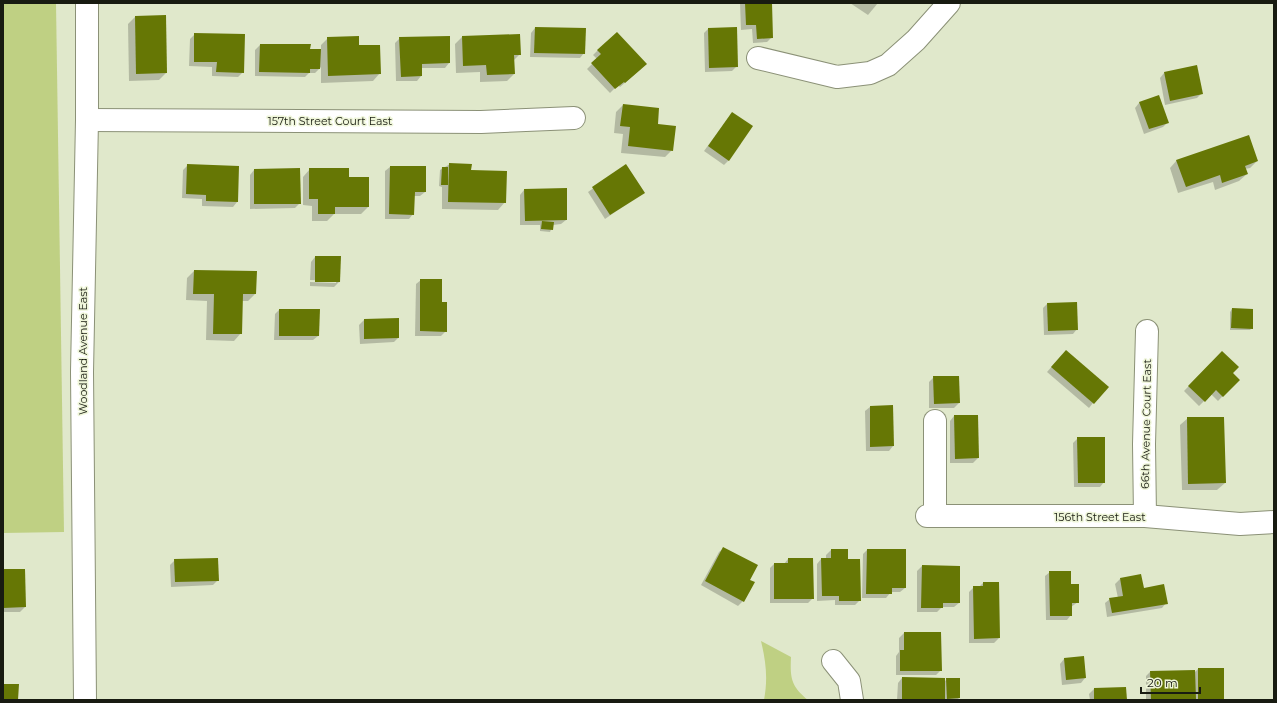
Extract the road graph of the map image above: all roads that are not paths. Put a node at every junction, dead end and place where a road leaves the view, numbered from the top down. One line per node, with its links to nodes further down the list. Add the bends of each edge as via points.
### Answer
1 (87, 3): 5 (street, Woodland Avenue East)
2 (949, 3): 3 (street, via 916,40 888,65 870,73 838,77)
3 (758, 58)
4 (574, 118): 5 (street, 157th Street Court East, via 480,122)
5 (87, 120): 11 (street, Woodland Avenue East, via 82,372)
6 (1148, 331): 8 (street, 66th Avenue Court East, via 1144,444)
7 (935, 421): 8 (street, 156th Street East, via 931,516)
8 (1145, 516): 9 (street, 156th Street East, via 1240,524)
9 (1274, 522)
10 (833, 661): 12 (street, via 849,681)
11 (85, 700)
12 (852, 700)

